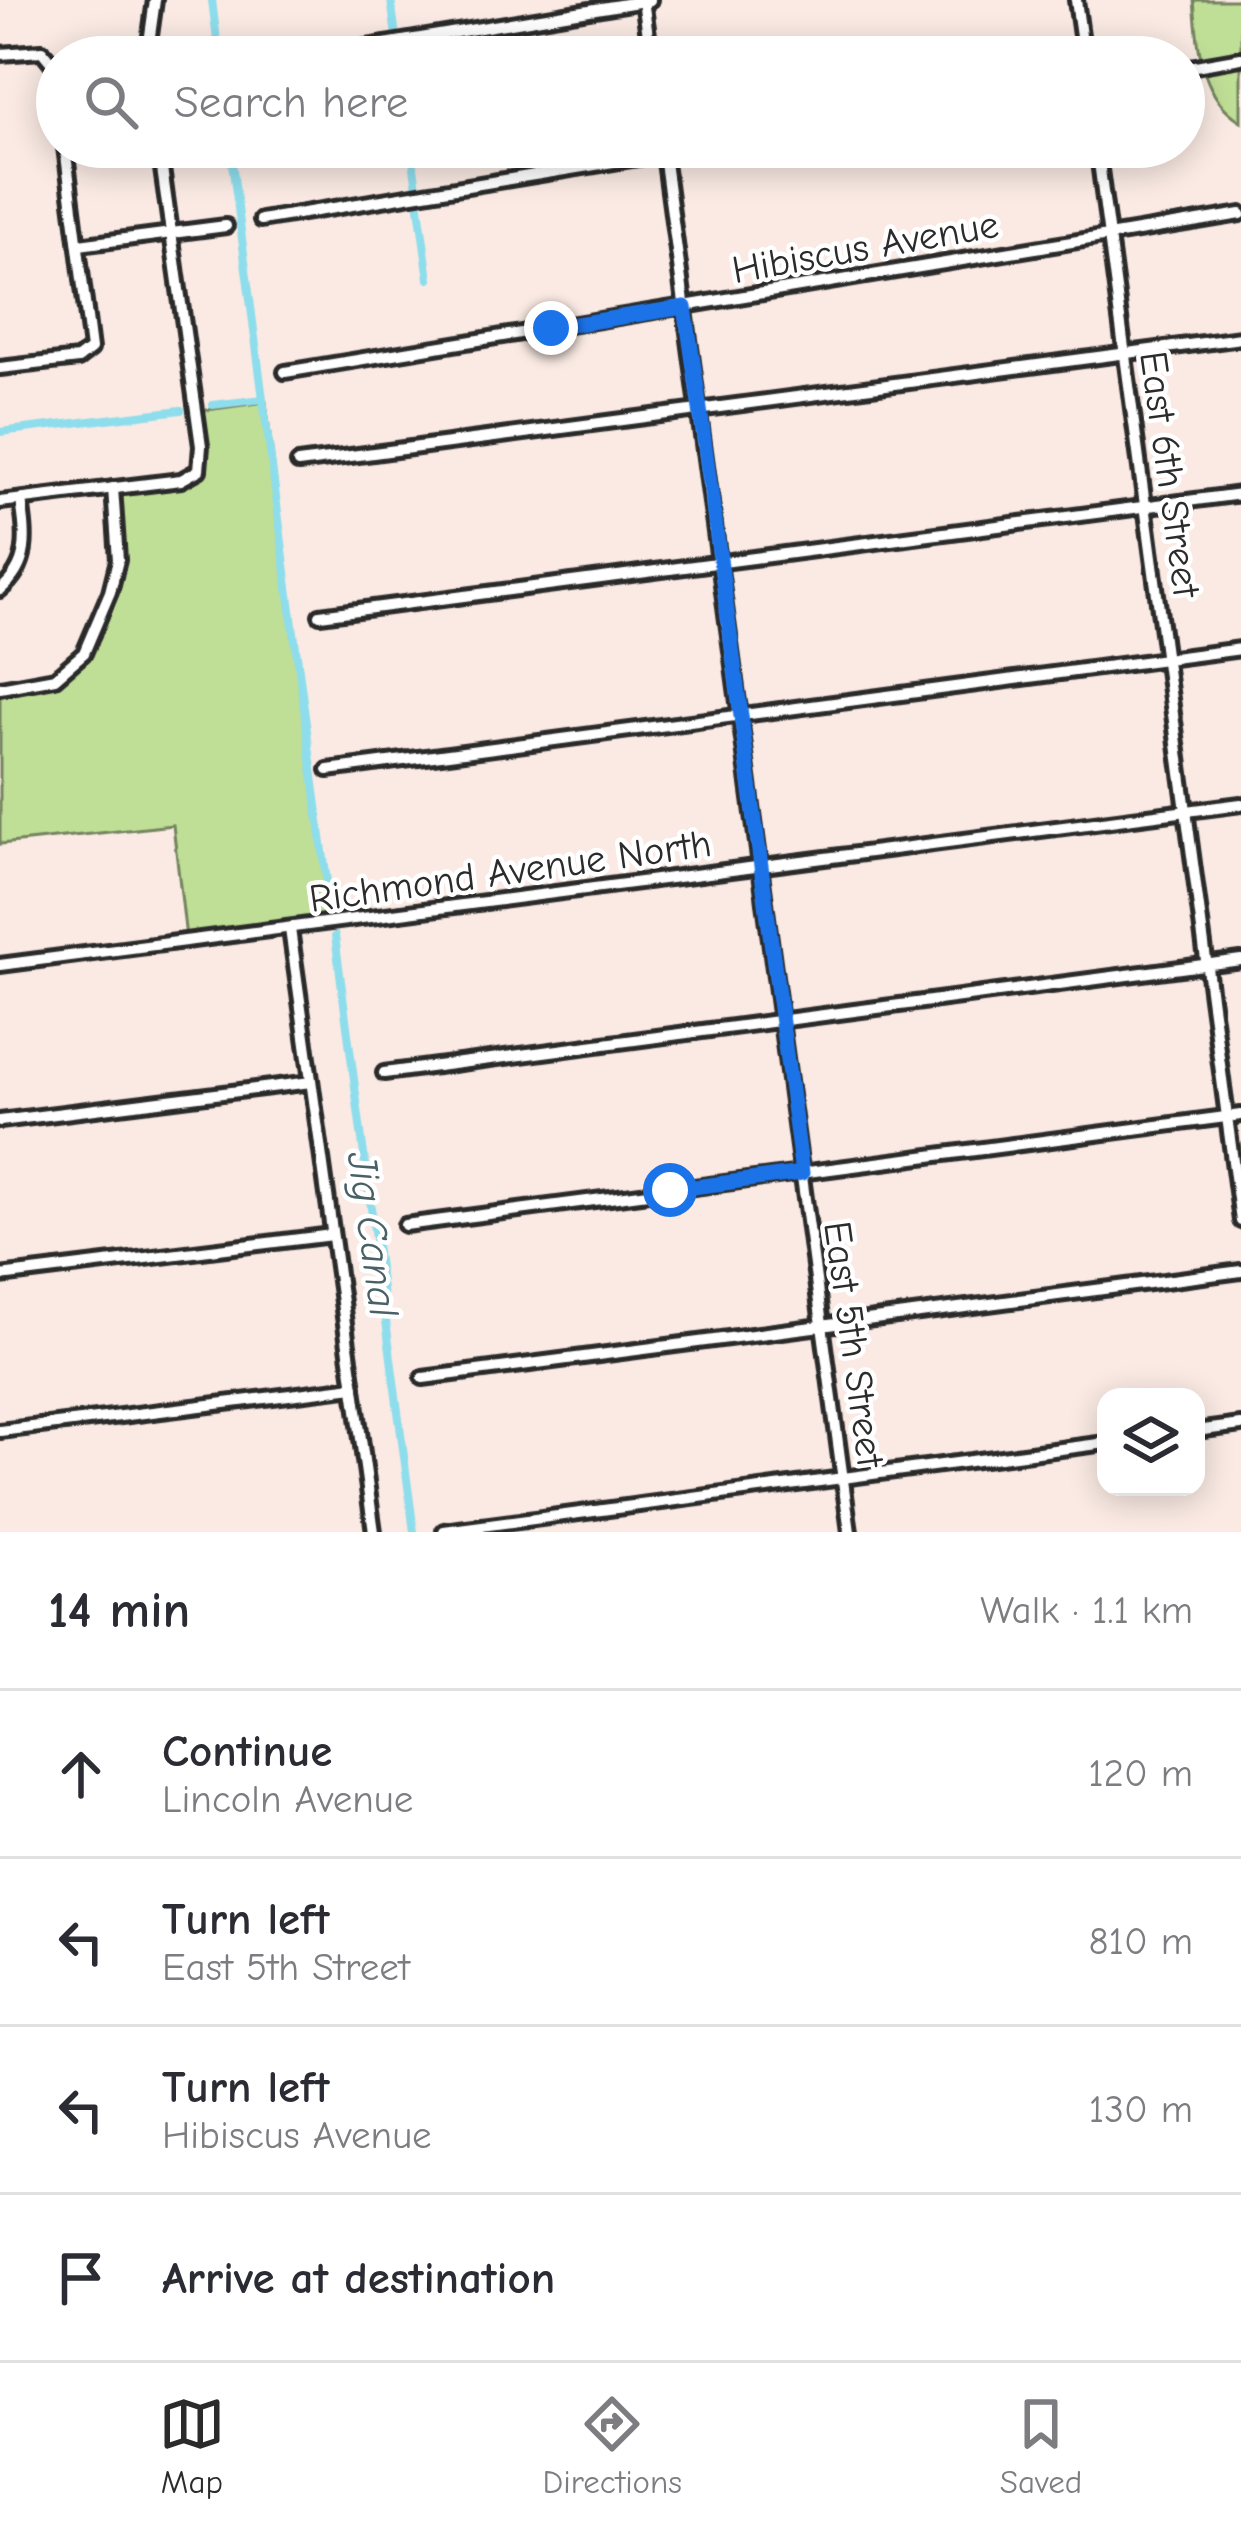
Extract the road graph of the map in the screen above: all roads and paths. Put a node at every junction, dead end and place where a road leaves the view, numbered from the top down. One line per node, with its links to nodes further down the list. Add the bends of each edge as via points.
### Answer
1 (155, 0): 4 (street)
2 (645, 0): 5 (street); 6 (street)
3 (1076, 0): 7 (street)
4 (150, 36)
5 (431, 36)
6 (648, 36)
7 (1081, 36)
8 (36, 50): 9 (street)
9 (0, 54)
10 (1241, 58): 11 (street)
11 (1205, 64)
12 (68, 168): 22 (street)
13 (162, 168): 20 (street)
14 (560, 168): 18 (street)
15 (666, 168): 23 (street, East 5th Street)
16 (1099, 168): 21 (street, East 6th Street)
17 (1241, 214): 21 (street, Hibiscus Avenue)
18 (261, 220)
19 (226, 226): 20 (street)
20 (170, 233): 22 (street); 30 (street, via 199,470 181,480)
21 (1109, 236): 23 (street, Hibiscus Avenue); 25 (street, East 6th Street)
22 (80, 245): 26 (street, via 89,352)
23 (685, 307): 27 (street, Hibiscus Avenue); 28 (street, East 5th Street)
24 (1241, 338): 25 (street)
25 (1125, 354): 28 (street); 34 (street, East 6th Street)
26 (0, 368)
27 (285, 372)
28 (700, 409): 29 (street); 35 (street, East 5th Street)
29 (298, 463)
30 (112, 488): 32 (street); 40 (street, via 118,560 84,653 44,682)
31 (1241, 494): 34 (street)
32 (21, 500): 33 (street); 36 (street, via 24,556)
33 (0, 502)
34 (1145, 506): 35 (street); 39 (street, East 6th Street)
35 (720, 562): 37 (street); 41 (street, East 5th Street)
36 (0, 590)
37 (320, 615)
38 (1241, 649): 39 (street)
39 (1166, 659): 41 (street); 44 (street, East 6th Street)
40 (0, 688)
41 (741, 716): 42 (street); 45 (street, East 5th Street)
42 (328, 770)
43 (1241, 804): 44 (street, Richmond Avenue North)
44 (1186, 811): 45 (street, Richmond Avenue North); 48 (street, East 6th Street)
45 (760, 867): 46 (street, Richmond Avenue North); 50 (street, East 5th Street)
46 (290, 929): 49 (street, Richmond Avenue North); 52 (street)
47 (1241, 960): 48 (street)
48 (1207, 964): 50 (street); 54 (street, East 6th Street)
49 (0, 965)
50 (782, 1020): 51 (street); 56 (street, East 5th Street)
51 (384, 1073)
52 (311, 1082): 55 (street); 59 (street)
53 (1241, 1115): 54 (street)
54 (1227, 1117): 56 (street); 57 (street, East 6th Street)
55 (0, 1120)
56 (802, 1173): 58 (street); 62 (street, East 5th Street)
57 (1241, 1220)
58 (405, 1225)
59 (332, 1234): 61 (street); 64 (street)
60 (1241, 1270): 62 (street)
61 (0, 1276)
62 (822, 1325): 63 (street); 69 (street, East 5th Street)
63 (423, 1378)
64 (354, 1387): 67 (street); 71 (street)
65 (1241, 1425): 66 (street)
66 (1205, 1430)
67 (0, 1431)
68 (1097, 1444): 69 (street)
69 (843, 1478): 70 (street); 72 (street, East 5th Street)
70 (444, 1531)
71 (374, 1532)
72 (850, 1532)

